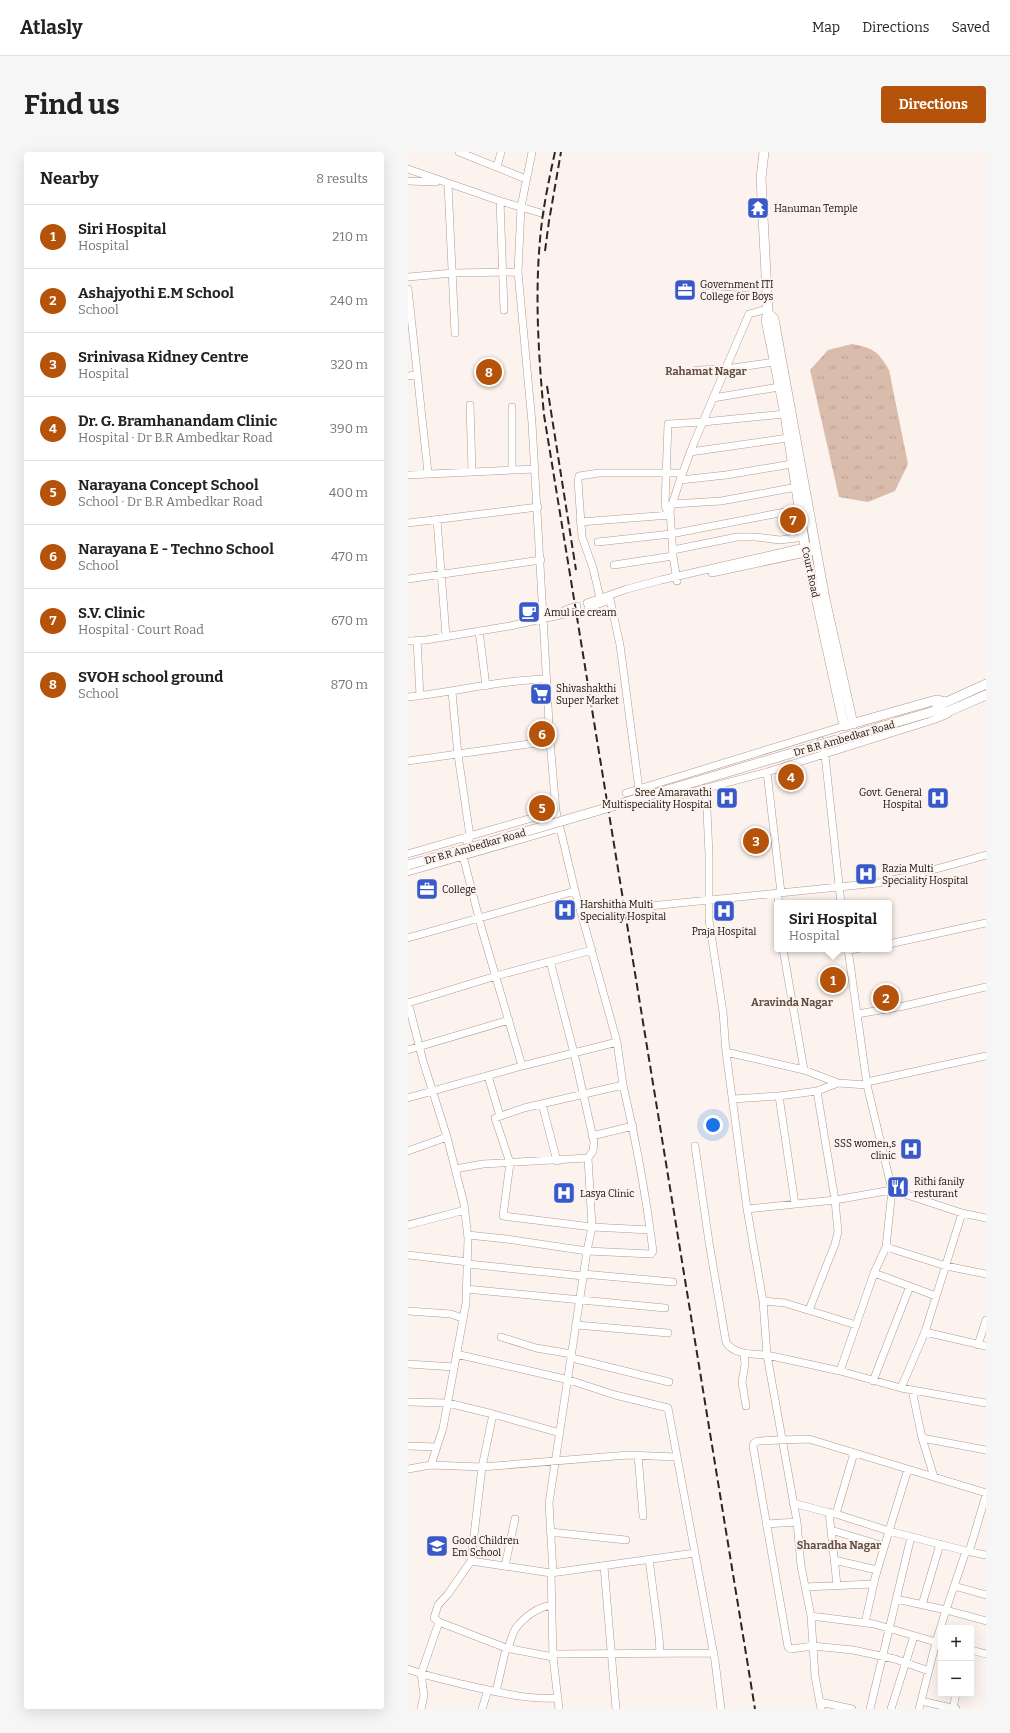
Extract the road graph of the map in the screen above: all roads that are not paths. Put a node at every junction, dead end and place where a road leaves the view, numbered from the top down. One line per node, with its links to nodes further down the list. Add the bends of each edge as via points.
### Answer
1 (459, 152): 5 (street)
2 (501, 152): 6 (street)
3 (532, 152): 8 (street)
4 (764, 152): 20 (street, Court Road, via 761,178)
5 (474, 155): 6 (street)
6 (498, 167): 8 (street)
7 (408, 169): 10 (street)
8 (526, 179): 12 (street)
9 (408, 182): 10 (street)
10 (445, 183): 11 (street); 16 (street)
11 (500, 201): 12 (street); 14 (street)
12 (521, 207): 13 (street); 15 (street)
13 (541, 213)
14 (503, 272): 15 (street); 16 (street); 21 (street)
15 (518, 272): 38 (street)
16 (453, 273): 17 (street); 23 (street)
17 (408, 277)
18 (408, 289): 27 (street)
19 (708, 293): 20 (street)
20 (767, 297): 22 (street, Court Road)
21 (504, 310)
22 (767, 311): 24 (street, Court Road, via 766,320); 25 (street, via 749,314); 56 (street, Court Road, via 774,319)
23 (455, 334)
24 (774, 362): 25 (street); 29 (street, Court Road)
25 (726, 369): 26 (street); 30 (street)
26 (697, 370)
27 (417, 375): 28 (street); 41 (street)
28 (408, 376)
29 (779, 387): 30 (street); 33 (street, Court Road)
30 (713, 398): 34 (street)
31 (470, 405): 40 (street)
32 (512, 407): 39 (street)
33 (785, 414): 34 (street); 35 (street, Court Road)
34 (703, 422): 36 (street); 42 (street, via 668,424)
35 (788, 438): 36 (street); 37 (street, Court Road)
36 (690, 452): 43 (street)
37 (792, 464): 45 (street); 46 (street, Court Road)
38 (535, 469): 39 (street); 47 (street)
39 (512, 470): 40 (street)
40 (472, 471): 41 (street)
41 (428, 473): 44 (street)
42 (666, 473): 43 (street); 48 (street, via 664,504 666,509); 51 (street, via 599,473 579,476)
43 (682, 473): 45 (street)
44 (408, 475)
45 (680, 480): 48 (street)
46 (796, 487): 48 (street); 49 (street, Court Road)
47 (538, 507): 50 (street); 58 (street)
48 (671, 510): 51 (street); 53 (street)
49 (800, 510): 53 (street); 54 (street, Court Road)
50 (437, 520): 52 (street); 60 (street)
51 (580, 522): 63 (street)
52 (408, 523)
53 (671, 534): 55 (street); 57 (street)
54 (804, 537): 56 (street, Court Road); 57 (street, via 780,540 747,536)
55 (598, 542)
56 (811, 549): 62 (street); 79 (street, Court Road)
57 (673, 553): 59 (street); 62 (street)
58 (541, 560): 60 (street); 66 (street)
59 (614, 565)
60 (442, 574): 61 (street); 68 (street)
61 (408, 579)
62 (677, 579): 63 (street, via 627,589); 64 (street)
63 (600, 598): 64 (street, via 587,605)
64 (610, 599): 87 (street, via 620,645)
65 (577, 608): 66 (street)
66 (544, 618): 67 (street); 71 (street)
67 (479, 631): 68 (street); 73 (street)
68 (446, 636): 69 (street)
69 (417, 640): 70 (street); 76 (street)
70 (408, 641)
71 (547, 679): 73 (street); 81 (street)
72 (986, 684): 78 (street, Dr B.R Ambedkar Road)
73 (486, 686): 74 (street)
74 (452, 692): 76 (street); 82 (street)
75 (986, 695): 78 (street, Dr B.R Ambedkar Road)
76 (420, 696): 77 (street)
77 (408, 697)
78 (948, 707): 79 (street, via 936,700); 83 (street, via 948,714 933,720); 95 (street, Dr B.R Ambedkar Road, bridge, via 943,712 931,712)
79 (848, 725): 80 (street)
80 (819, 734): 83 (street); 87 (street)
81 (550, 741): 82 (street); 89 (street)
82 (458, 755): 84 (street); 91 (street)
83 (825, 755): 85 (street); 97 (street)
84 (408, 761)
85 (767, 772): 86 (street); 99 (street)
86 (706, 788): 87 (street, via 643,805); 100 (street)
87 (639, 789): 88 (street)
88 (626, 793)
89 (556, 811): 90 (street); 91 (street)
90 (560, 828): 94 (street); 98 (street)
91 (470, 836): 92 (street); 94 (street)
92 (408, 854)
93 (986, 855): 97 (street, via 911,876)
94 (463, 856): 96 (street); 104 (street)
95 (408, 866)
96 (408, 872)
97 (839, 887): 99 (street); 102 (street)
98 (575, 891): 104 (street); 108 (street)
99 (779, 893): 100 (street); 101 (street)
100 (709, 900): 103 (street); 120 (street, via 709,920)
101 (779, 900)
102 (841, 900)
103 (650, 906)
104 (479, 918): 106 (street); 112 (street)
105 (986, 923): 107 (street)
106 (408, 938)
107 (892, 943)
108 (592, 950): 111 (street); 117 (street)
109 (784, 952): 124 (street)
110 (848, 952): 115 (street)
111 (550, 961): 112 (street); 121 (street)
112 (496, 976): 114 (street); 116 (street)
113 (986, 987): 115 (street)
114 (408, 1003): 118 (street)
115 (857, 1014): 127 (street)
116 (509, 1020): 118 (street); 123 (street)
117 (617, 1042): 121 (street); 128 (street)
118 (419, 1046): 119 (street); 130 (street)
119 (408, 1050)
120 (726, 1052): 124 (street); 134 (street)
121 (574, 1053): 123 (street); 131 (street)
122 (986, 1056): 127 (street)
123 (522, 1066): 125 (street)
124 (804, 1070): 126 (street)
125 (488, 1076): 130 (street); 136 (street)
126 (838, 1083): 127 (street); 129 (street)
127 (867, 1083): 146 (street)
128 (623, 1085): 131 (street); 137 (street)
129 (817, 1091): 132 (street); 147 (street)
130 (432, 1092): 133 (street); 139 (street)
131 (583, 1093): 135 (street); 138 (street)
132 (779, 1096): 134 (street); 148 (street)
133 (408, 1098)
134 (733, 1099): 149 (street)
135 (542, 1104): 136 (street); 143 (street)
136 (500, 1116): 144 (street, via 495,1118)
137 (633, 1126): 138 (street); 155 (street)
138 (592, 1136): 142 (street, via 593,1151)
139 (446, 1137): 141 (street); 145 (street)
140 (696, 1146): 183 (street, via 725,1340 730,1348)
141 (408, 1151)
142 (588, 1158): 143 (street); 154 (street)
143 (557, 1161): 144 (street)
144 (510, 1163): 145 (street); 154 (street, via 503,1216)
145 (455, 1169): 150 (street)
146 (892, 1190): 147 (street); 151 (street); 157 (street)
147 (835, 1200): 148 (street); 172 (street, via 837,1240)
148 (795, 1204): 149 (street)
149 (747, 1209): 170 (street)
150 (465, 1210): 153 (street); 156 (street)
151 (962, 1213): 152 (street); 161 (street)
152 (986, 1218)
153 (408, 1225)
154 (592, 1227): 155 (street); 158 (street)
155 (650, 1230): 158 (street, via 653,1251 651,1254)
156 (468, 1235): 158 (street); 160 (street)
157 (886, 1247): 161 (street); 162 (street)
158 (587, 1250): 164 (street)
159 (408, 1255): 160 (street)
160 (468, 1263): 164 (street); 167 (street)
161 (946, 1266): 163 (street); 168 (street)
162 (874, 1274): 166 (street); 177 (street)
163 (986, 1274)
164 (583, 1275): 165 (street); 169 (street)
165 (673, 1282)
166 (910, 1286): 168 (street); 191 (street)
167 (466, 1289): 169 (street); 174 (street)
168 (936, 1296): 178 (street)
169 (580, 1299): 171 (street); 176 (street)
170 (763, 1301): 172 (street, via 785,1303); 185 (street)
171 (665, 1308)
172 (809, 1310): 177 (street)
173 (408, 1311): 174 (street, via 451,1314)
174 (462, 1318): 184 (street)
175 (986, 1320): 181 (street)
176 (577, 1325): 179 (street); 186 (street)
177 (856, 1325): 189 (street)
178 (925, 1332): 181 (street); 193 (street)
179 (668, 1334)
180 (501, 1337): 186 (street)
181 (978, 1345): 182 (street)
182 (986, 1346)
183 (744, 1352): 185 (street); 198 (street, via 742,1382)
184 (456, 1354): 188 (street); 190 (street)
185 (767, 1355): 189 (street); 202 (street)
186 (572, 1356): 190 (street); 192 (street)
187 (408, 1364): 188 (street)
188 (454, 1367): 196 (street)
189 (840, 1371): 191 (street)
190 (569, 1380): 200 (street); 208 (street, via 668,1408)
191 (873, 1381): 193 (street)
192 (669, 1382)
193 (901, 1388): 194 (street)
194 (912, 1390): 197 (street); 201 (street)
195 (408, 1402): 196 (street)
196 (448, 1403): 199 (street); 204 (street)
197 (986, 1403)
198 (746, 1406)
199 (493, 1414): 200 (street); 211 (street)
200 (560, 1433): 209 (street)
201 (922, 1438): 205 (street); 214 (street)
202 (783, 1440): 206 (street, via 809,1440); 216 (street); 221 (street, via 758,1442 753,1446)
203 (408, 1446): 204 (street)
204 (437, 1447): 210 (street)
205 (986, 1450)
206 (854, 1453): 213 (street); 217 (street)
207 (638, 1455): 208 (street); 209 (street); 218 (street)
208 (677, 1456): 230 (street)
209 (556, 1460): 211 (street); 224 (street, via 549,1509)
210 (432, 1465): 211 (street); 212 (street)
211 (482, 1466): 234 (street)
212 (408, 1469)
213 (908, 1469): 214 (street); 223 (street)
214 (934, 1477): 215 (street)
215 (986, 1494): 229 (street)
216 (794, 1503): 217 (street); 220 (street)
217 (833, 1513): 222 (street); 223 (street)
218 (643, 1516)
219 (515, 1519): 235 (street)
220 (797, 1522): 221 (street); 242 (street, via 801,1566)
221 (766, 1524): 256 (street, via 787,1646 790,1649)
222 (831, 1530): 228 (street); 233 (street)
223 (889, 1531): 225 (street); 228 (street)
224 (550, 1532): 226 (street); 238 (street)
225 (911, 1537): 227 (street); 244 (street)
226 (626, 1540)
227 (940, 1544): 229 (street); 246 (street)
228 (884, 1546): 237 (street)
229 (968, 1551): 231 (street); 241 (street)
230 (696, 1553): 232 (street); 261 (street)
231 (986, 1555)
232 (649, 1560): 236 (street); 259 (street)
233 (834, 1560): 237 (street); 240 (street)
234 (471, 1562): 235 (street); 250 (street, via 438,1605 434,1618)
235 (505, 1566): 238 (street)
236 (604, 1566): 238 (street); 260 (street)
237 (877, 1570): 239 (street)
238 (552, 1573): 245 (street)
239 (873, 1584): 240 (street); 251 (street)
240 (837, 1586): 242 (street)
241 (954, 1586): 243 (street); 247 (street)
242 (806, 1587): 248 (street)
243 (986, 1594)
244 (896, 1599): 246 (street); 253 (street)
245 (552, 1605): 257 (street, via 541,1607 521,1623); 263 (street)
246 (922, 1605): 247 (street)
247 (946, 1610): 249 (street); 252 (street)
248 (811, 1616): 251 (street); 256 (street)
249 (986, 1621)
250 (439, 1622): 257 (street); 268 (street)
251 (865, 1623): 253 (street)
252 (942, 1625)
253 (889, 1628): 254 (street); 264 (street)
254 (914, 1636): 255 (street); 265 (street)
255 (938, 1643): 267 (street)
256 (813, 1646): 264 (street); 273 (street)
257 (507, 1649): 263 (street); 269 (street)
258 (974, 1651): 262 (street)
259 (660, 1653): 260 (street); 261 (street)
260 (610, 1654): 263 (street); 277 (street)
261 (714, 1654): 278 (street)
262 (986, 1654)
263 (553, 1656): 271 (street)
264 (882, 1656): 265 (street); 280 (street)
265 (905, 1663): 267 (street); 281 (street)
266 (408, 1669): 268 (street)
267 (929, 1671): 272 (street)
268 (421, 1674): 269 (street); 274 (street, via 424,1695)
269 (492, 1691): 271 (street, via 534,1698); 275 (street)
270 (956, 1697): 283 (street)
271 (558, 1698): 276 (street)
272 (921, 1701): 282 (street); 283 (street)
273 (820, 1706): 279 (street)
274 (421, 1709)
275 (482, 1709)
276 (559, 1709)
277 (616, 1709)
278 (721, 1709)
279 (852, 1709)
280 (870, 1709)
281 (891, 1709)
282 (919, 1709)
283 (954, 1709)

